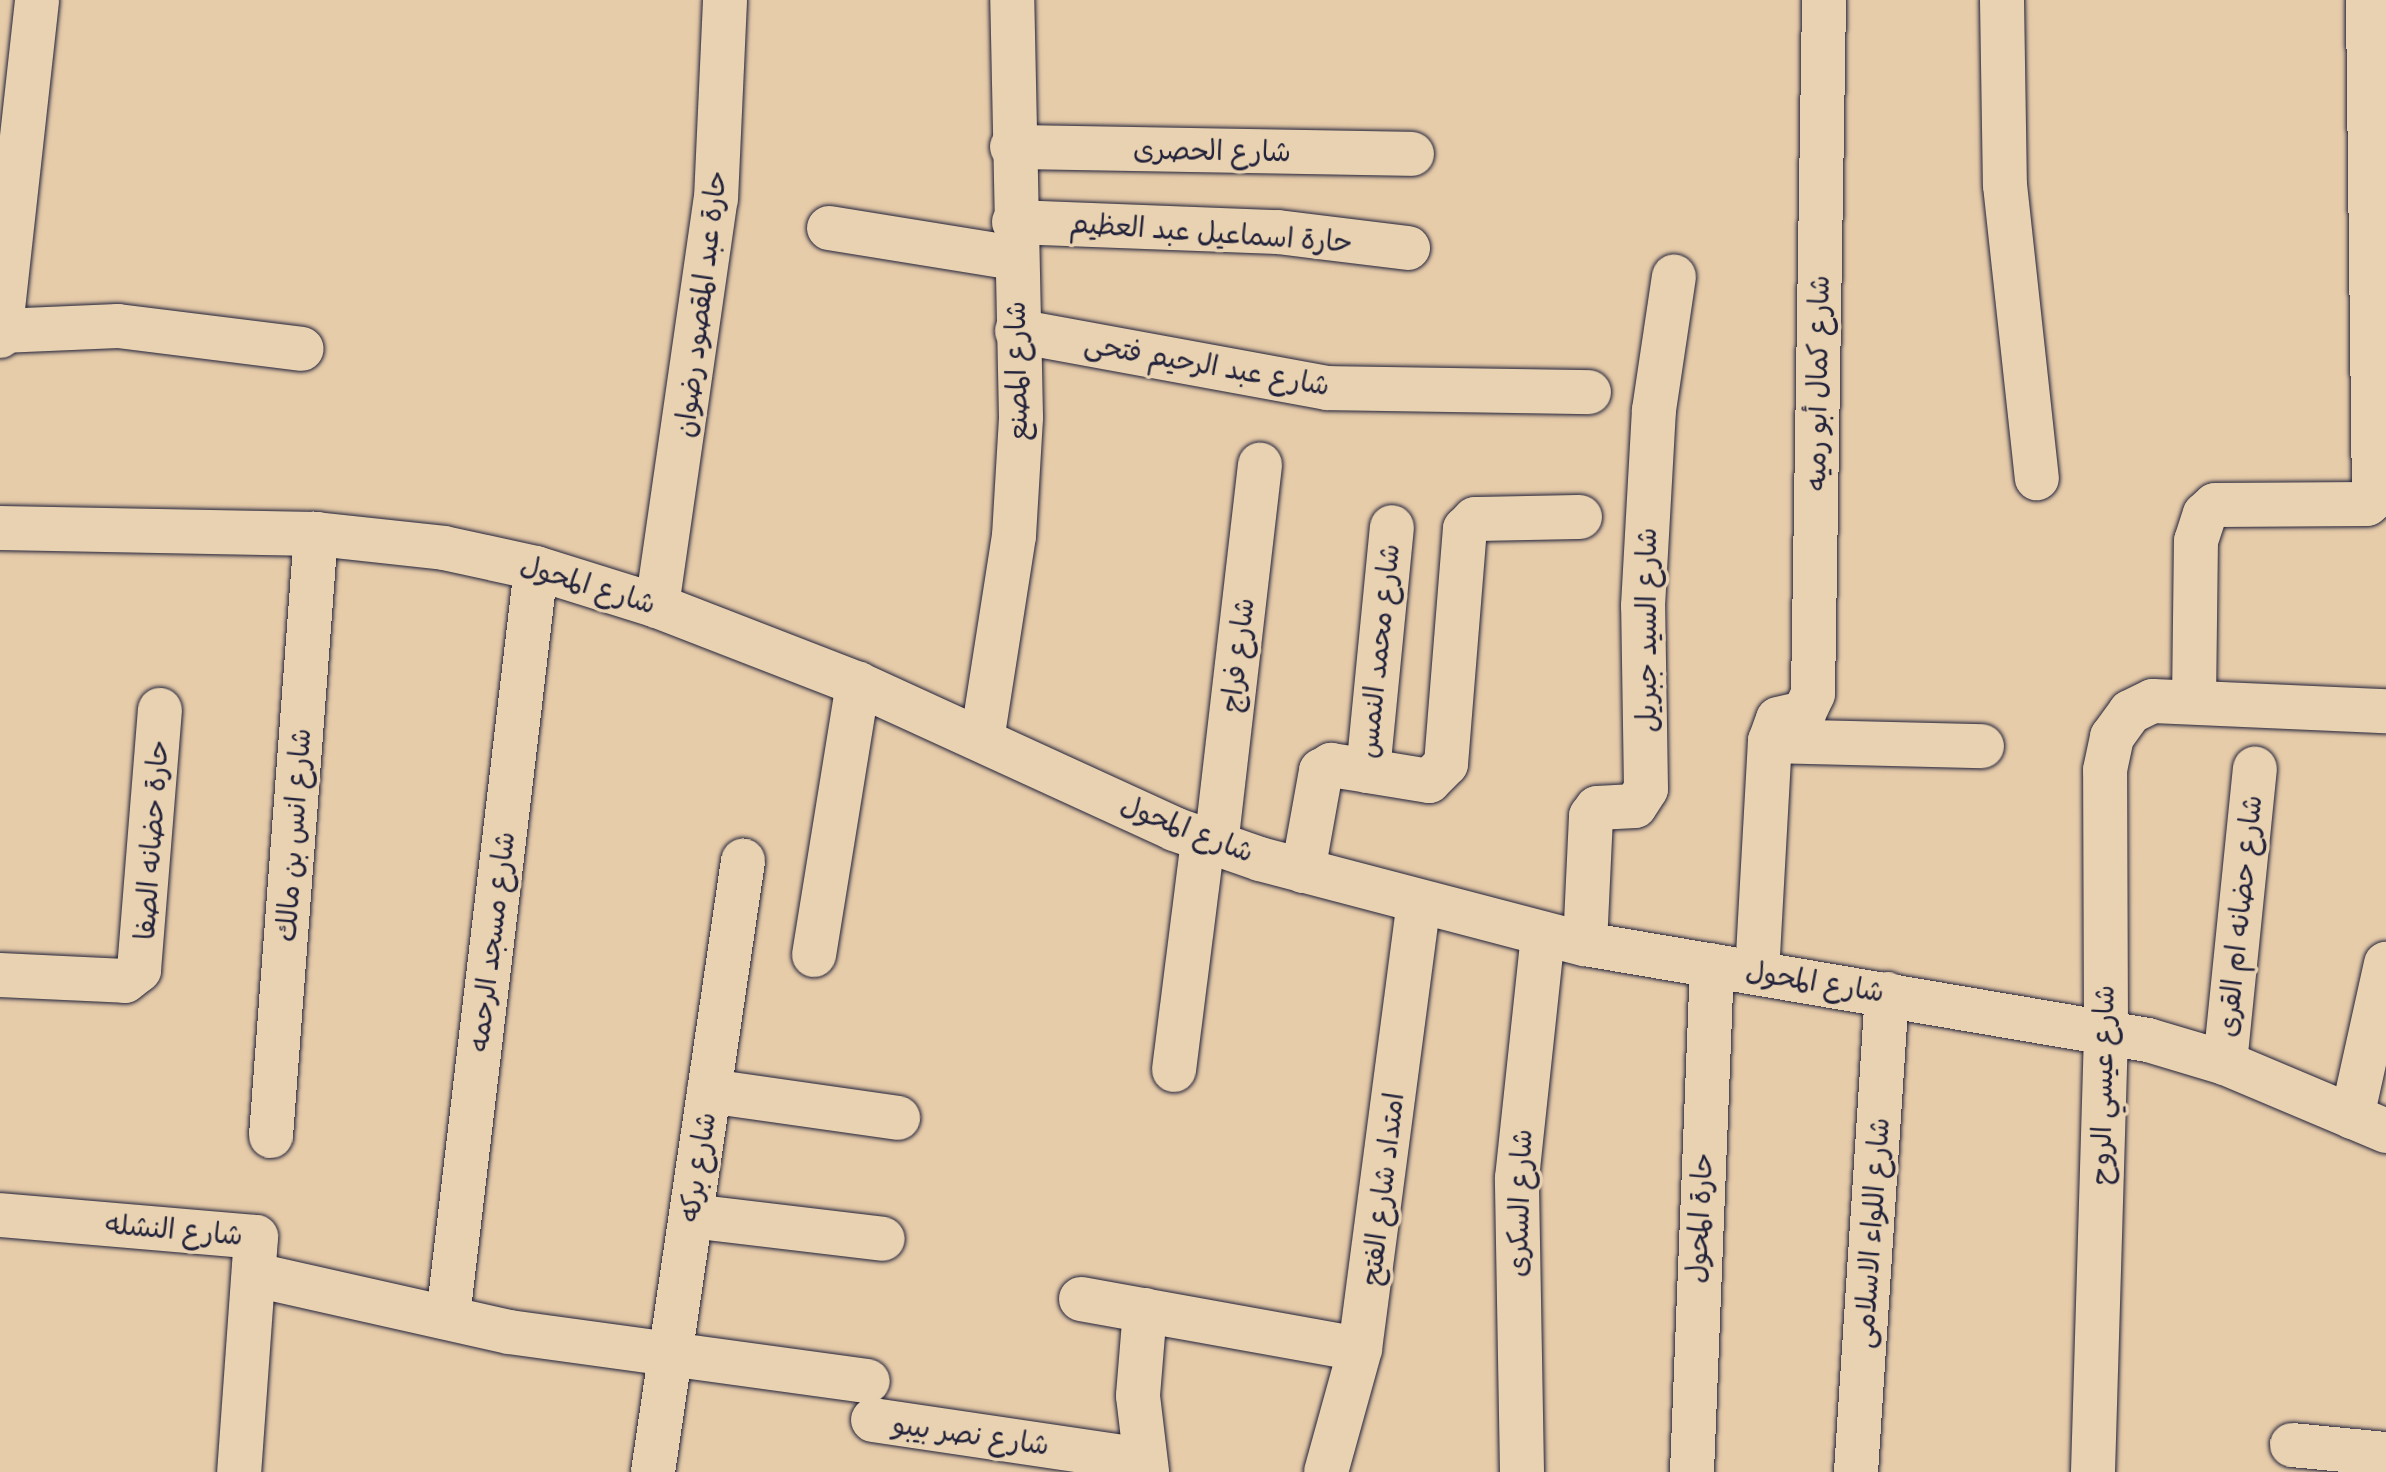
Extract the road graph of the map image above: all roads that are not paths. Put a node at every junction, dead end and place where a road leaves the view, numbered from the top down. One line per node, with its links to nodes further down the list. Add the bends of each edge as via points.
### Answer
1 (37, 0): 14 (street)
2 (725, 0): 24 (street, حارة عبد المقصود رضوان, via 716,199)
3 (1012, 0): 7 (street, شارع المصنع)
4 (1824, 0): 30 (street, شارع كمال أبو رميه, via 1813,694 1804,713 1778,719)
5 (2002, 0): 18 (street, via 2005,185)
6 (2368, 0): 26 (street, via 2374,498 2367,504 2215,505 2205,514 2196,541)
7 (1012, 147): 8 (street, شارع الحصرى); 10 (street, شارع المصنع)
8 (1412, 154)
9 (829, 228): 10 (street, حارة اسماعيل عبد العظيم)
10 (1015, 240): 11 (street, حارة اسماعيل عبد العظيم, via 1219,228); 13 (street, شارع المصنع)
11 (1408, 248)
12 (1674, 276): 39 (street, شارع السيد جبريل, via 1654,410 1643,591 1646,789 1635,806 1597,808 1591,816)
13 (1017, 331): 16 (street, شارع عبد الرحيم فتحى, via 1327,388); 29 (street, شارع المصنع, via 1014,536)
14 (0, 334): 15 (street, via 118,326)
15 (302, 349)
16 (1589, 392)
17 (1260, 465): 34 (street, شارع فراج)
18 (2037, 478)
19 (1580, 517): 33 (street, via 1475,519 1465,529 1446,764 1429,781)
20 (1392, 527): 33 (street, شارع محمد النمس)
21 (0, 528): 22 (street, شارع المحول)
22 (316, 534): 23 (street, شارع المحول, via 444,548); 52 (street, شارع انس بن مالك)
23 (536, 568): 24 (street, شارع المحول); 59 (street, شارع مسجد الرحمه)
24 (657, 606): 25 (street, شارع المحول)
25 (858, 684): 29 (street, شارع المحول); 40 (street)
26 (2194, 702): 28 (street); 46 (street, شارع عيسي الروح, via 2153,701 2130,712 2112,737 2105,770)
27 (160, 710): 44 (street, حارة حضانه الصفا, via 139,970 125,981)
28 (2386, 711)
29 (982, 740): 34 (street, شارع المحول)
30 (1770, 741): 31 (street); 43 (street)
31 (1982, 746)
32 (2255, 769): 47 (street, شارع حضانه ام القرى)
33 (1368, 771): 36 (street, شارع محمد النمس, via 1331,765 1321,771)
34 (1210, 843): 36 (street, شارع المحول); 48 (street, شارع فراج)
35 (743, 861): 49 (street, شارع بركه)
36 (1303, 871): 37 (street, شارع المحول)
37 (1419, 902): 38 (street, شارع المحول); 60 (street, امتداد شارع الفتح)
38 (1543, 934): 39 (street, شارع المحول); 70 (street, شارع السكرى, via 1517,1178)
39 (1585, 944): 42 (street, شارع المحول)
40 (814, 955)
41 (2386, 964): 51 (street)
42 (1712, 965): 43 (street, شارع المحول); 71 (street, حارة المحول)
43 (1757, 973): 45 (street, شارع المحول)
44 (0, 975)
45 (1887, 994): 46 (street, شارع المحول); 72 (street, شارع اللواء الاسلامى)
46 (2106, 1030): 47 (street, شارع المحول); 66 (street, شارع عيسي الروح)
47 (2225, 1063): 51 (street, شارع المحول)
48 (1174, 1070)
49 (709, 1091): 50 (street); 54 (street, شارع بركه)
50 (898, 1118)
51 (2369, 1124)
52 (271, 1136)
53 (0, 1215): 56 (street, شارع النشله, via 249,1233 259,1242)
54 (691, 1216): 55 (street); 61 (street, شارع بركه)
55 (883, 1239)
56 (256, 1275): 59 (street); 67 (street, شارع النشله)
57 (1081, 1299): 58 (street)
58 (1145, 1310): 60 (street); 65 (street, شارع نصر بيبو, via 1138,1396)
59 (448, 1317): 61 (street)
60 (1360, 1349): 69 (street, امتداد شارع الفتح)
61 (670, 1358): 64 (street, شارع نصر بيبو, via 871,1401); 68 (street, شارع بركه)
62 (2292, 1445): 63 (street)
63 (2386, 1454)
64 (1068, 1460): 65 (street, شارع نصر بيبو)
65 (1146, 1466)
66 (2092, 1469)
67 (239, 1472)
68 (653, 1472)
69 (1326, 1472)
70 (1522, 1472)
71 (1692, 1472)
72 (1856, 1472)

